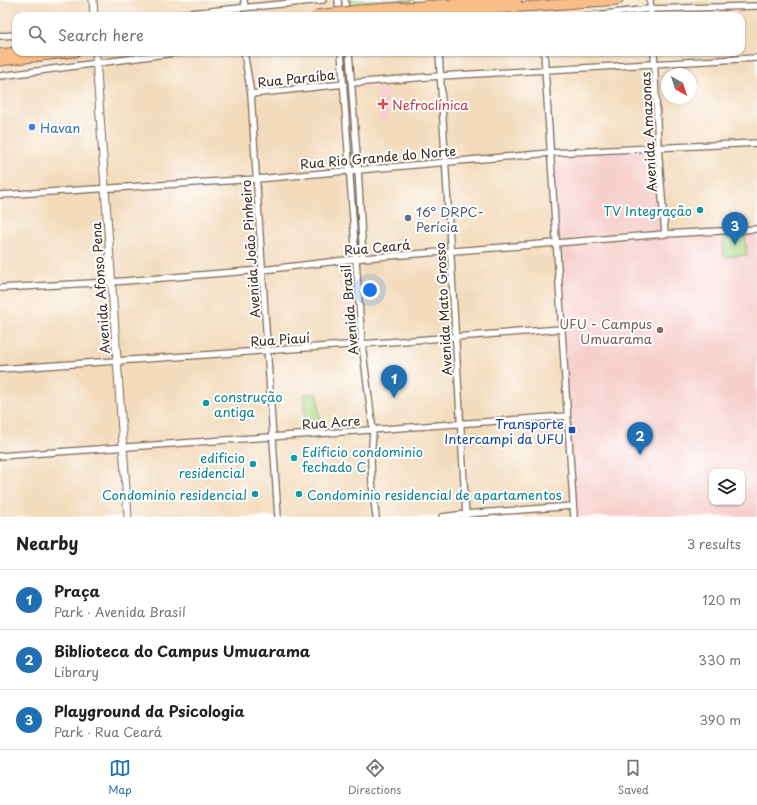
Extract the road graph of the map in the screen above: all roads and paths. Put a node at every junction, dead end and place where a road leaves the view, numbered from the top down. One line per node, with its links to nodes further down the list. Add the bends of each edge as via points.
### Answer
1 (93, 0): 15 (street)
2 (244, 0): 13 (street)
3 (323, 0): 13 (street)
4 (338, 0): 17 (street)
5 (345, 0): 19 (street)
6 (422, 0): 11 (highway)
7 (517, 0): 10 (highway)
8 (618, 0): 20 (highway)
9 (650, 0): 14 (street)
10 (497, 1): 11 (highway)
11 (409, 7): 18 (highway, bridge)
12 (757, 7): 14 (street)
13 (245, 8): 16 (street)
14 (650, 9): 21 (street); 22 (street)
15 (94, 12)
16 (202, 12)
17 (339, 12)
18 (343, 12)
19 (346, 12)
20 (455, 12)
21 (622, 12)
22 (650, 12)
23 (12, 35): 24 (street)
24 (0, 36)
25 (12, 52): 26 (highway)
26 (0, 54)
27 (42, 56): 36 (highway)
28 (143, 56): 37 (street)
29 (245, 56): 44 (street, Avenida João Pinheiro)
30 (342, 56): 43 (street, Avenida Brasil)
31 (349, 56): 42 (street, Avenida Brasil)
32 (439, 56): 41 (street, Avenida Mato Grosso)
33 (544, 56): 39 (street)
34 (654, 56): 38 (street, Avenida Amazonas)
35 (757, 58): 38 (street, Rua Paraíba)
36 (0, 61)
37 (96, 61): 40 (street); 52 (street, Avenida Afonso Pena)
38 (655, 63): 39 (street, Rua Paraíba); 46 (street, Avenida Amazonas)
39 (545, 70): 41 (street, Rua Paraíba); 47 (street)
40 (0, 76)
41 (440, 76): 42 (street, Rua Paraíba); 48 (street, Avenida Mato Grosso)
42 (352, 83): 49 (street, Avenida Brasil)
43 (344, 84): 44 (street, Rua Paraíba); 50 (street, Avenida Brasil)
44 (252, 94): 51 (street, Avenida João Pinheiro)
45 (757, 144): 46 (street, Rua Rio Grande do Norte)
46 (658, 148): 47 (street, Rua Rio Grande do Norte); 55 (street, Avenida Amazonas)
47 (550, 152): 48 (street, Rua Rio Grande do Norte); 56 (street)
48 (445, 162): 49 (street, Rua Rio Grande do Norte); 57 (street, Avenida Mato Grosso)
49 (358, 169): 50 (street, Rua Rio Grande do Norte); 58 (street, Avenida Brasil)
50 (350, 170): 51 (street, Rua Rio Grande do Norte); 59 (street, Avenida Brasil)
51 (257, 178): 52 (street, Rua Rio Grande do Norte); 60 (street, Avenida João Pinheiro)
52 (105, 188): 53 (street, Rua Rio Grande do Norte); 61 (street, Avenida Afonso Pena)
53 (0, 195)
54 (757, 229): 55 (street, Rua Ceará)
55 (665, 234): 56 (street, Rua Ceará)
56 (556, 244): 57 (street, Rua Ceará); 63 (street)
57 (450, 252): 58 (street, Rua Ceará); 64 (street, Avenida Mato Grosso)
58 (363, 258): 59 (street, Rua Ceará)
59 (356, 259): 60 (street, Rua Ceará); 65 (street, Avenida Brasil)
60 (262, 270): 61 (street, Rua Ceará); 66 (street, Avenida João Pinheiro)
61 (112, 282): 62 (street, Rua Ceará); 67 (street, Avenida Afonso Pena)
62 (0, 288)
63 (561, 329): 64 (street, Rua Piauí); 69 (street)
64 (456, 337): 65 (street, Rua Piauí); 70 (street, Avenida Mato Grosso)
65 (362, 344): 66 (street, Rua Piauí); 71 (street, Avenida Brasil)
66 (267, 350): 67 (street, Rua Piauí); 72 (street, Avenida João Pinheiro)
67 (117, 361): 68 (street, Rua Piauí); 73 (street, Avenida Afonso Pena)
68 (0, 369)
69 (567, 416): 70 (street, Rua Acre); 75 (street)
70 (460, 424): 71 (street, Rua Acre); 76 (street, Avenida Mato Grosso)
71 (373, 430): 72 (street, Rua Acre); 79 (street, Avenida Brasil, via 371,461)
72 (273, 437): 73 (street, Rua Acre); 78 (street, Avenida João Pinheiro)
73 (124, 448): 74 (street, Rua Acre); 77 (street, Avenida Afonso Pena)
74 (0, 456)
75 (573, 506): 76 (street); 81 (street)
76 (466, 516): 80 (street)
77 (128, 517)
78 (278, 517)
79 (376, 517)
80 (442, 517)
81 (574, 517)

